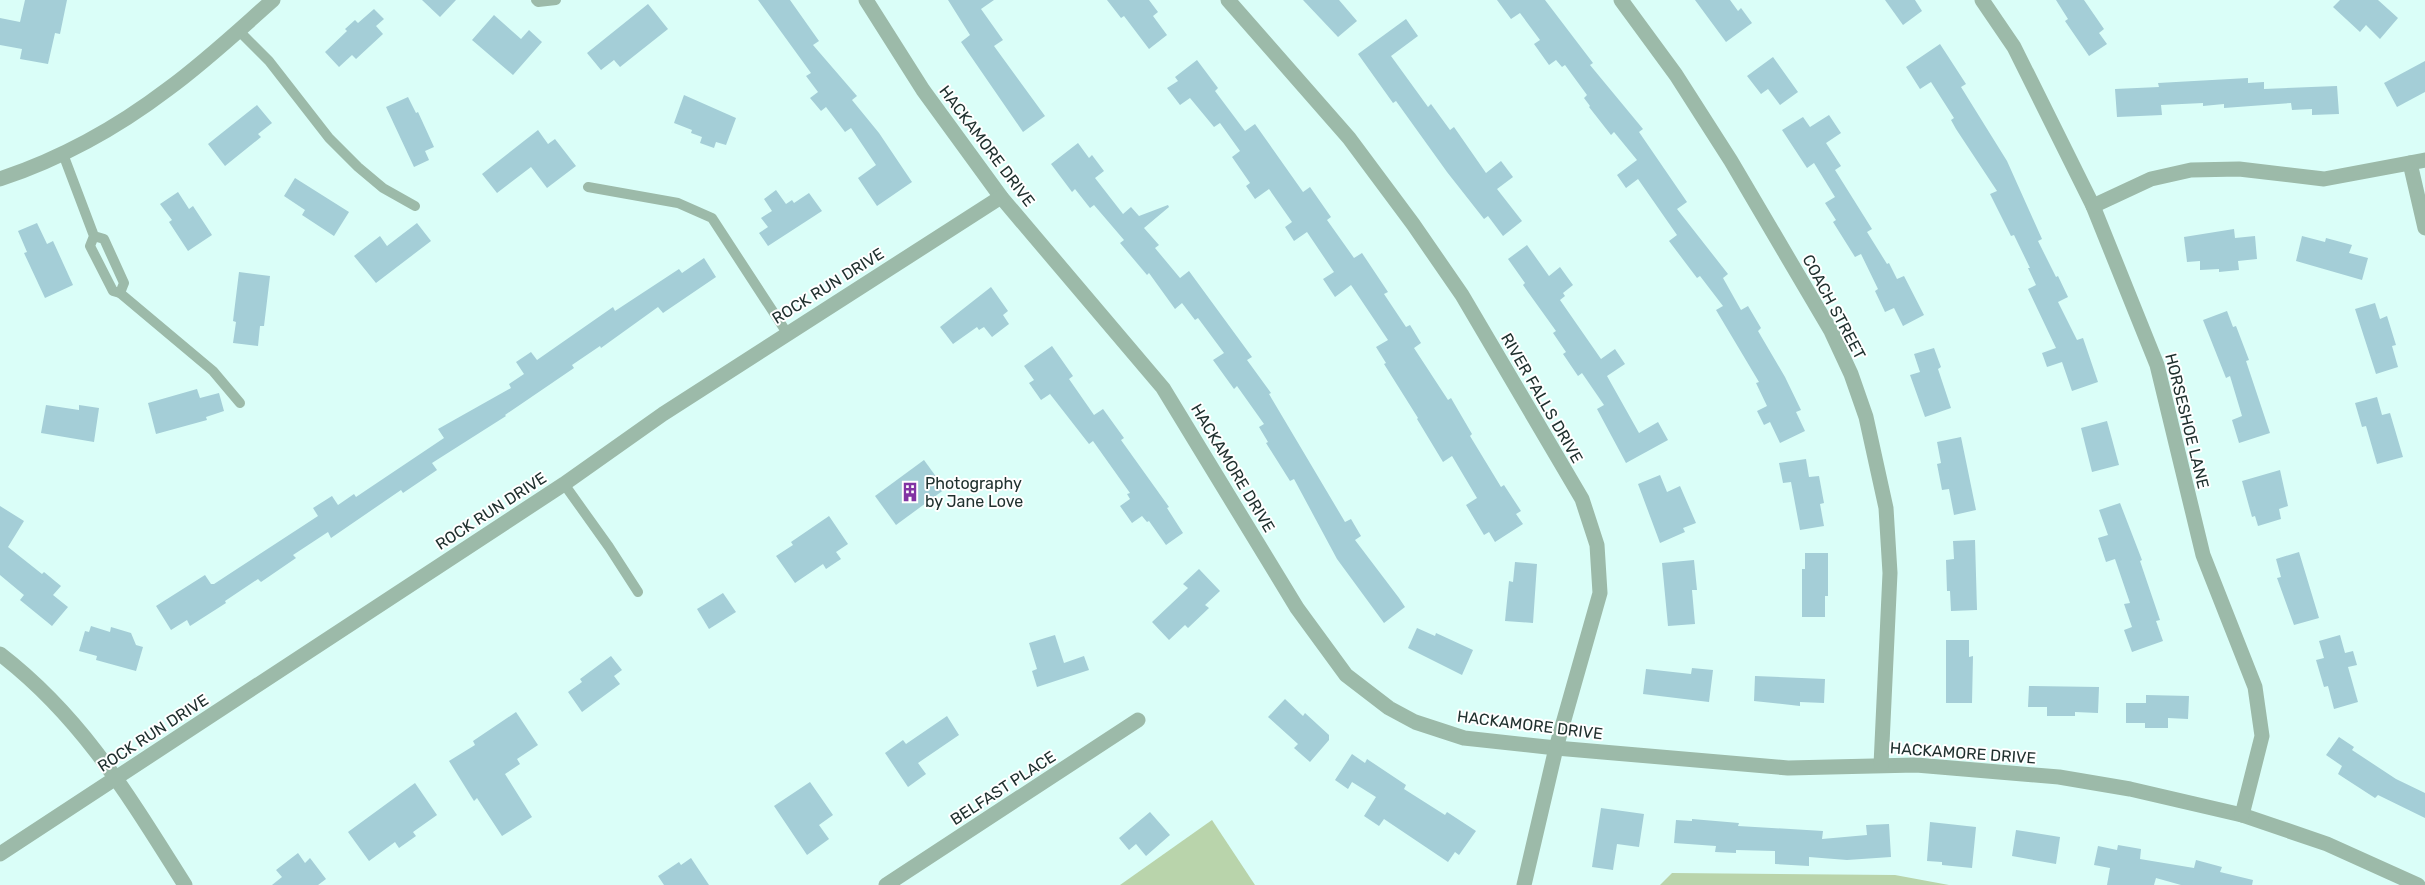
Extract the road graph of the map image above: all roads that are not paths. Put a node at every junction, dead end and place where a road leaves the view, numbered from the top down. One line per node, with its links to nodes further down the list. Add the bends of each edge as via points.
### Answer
1 (273, 0): 8 (street)
2 (536, 0): 3 (lane)
3 (556, 0)
4 (866, 0): 14 (street, HACKAMORE DRIVE, via 923,90)
5 (1228, 0): 26 (street, RIVER FALLS DRIVE, via 1349,138 1413,224 1462,294 1582,499 1597,545 1600,593)
6 (1621, 0): 27 (street, COACH STREET, via 1676,74 1831,331 1866,417 1886,508 1890,573)
7 (1982, 0): 16 (street, HORSESHOE LANE, via 2014,47)
8 (238, 30): 9 (street, via 168,90); 15 (lane, via 269,61 329,138 358,167 383,188)
9 (63, 154): 12 (street); 18 (lane)
10 (2425, 160): 11 (street)
11 (2410, 164): 16 (street, via 2324,179 2239,169 2191,170 2151,179); 17 (street)
12 (0, 179)
13 (588, 187): 20 (lane, via 678,203 712,218)
14 (1001, 197): 20 (street, ROCK RUN DRIVE); 26 (street, HACKAMORE DRIVE, via 1163,388 1297,608 1346,675 1389,708 1415,722 1464,738)
15 (415, 206)
16 (2093, 206): 29 (street, HORSESHOE LANE, via 2157,365 2203,555 2255,687 2262,736)
17 (2425, 228)
18 (94, 236): 19 (lane, via 90,246 113,290); 19 (lane, via 104,239 124,283)
19 (120, 293): 21 (lane, via 213,371)
20 (787, 333): 22 (street, ROCK RUN DRIVE)
21 (240, 404)
22 (564, 484): 23 (lane); 28 (street, ROCK RUN DRIVE)
23 (638, 592)
24 (0, 654): 28 (street, via 27,674 78,726)
25 (1138, 720): 32 (street, BELFAST PLACE)
26 (1556, 748): 27 (street, HACKAMORE DRIVE, via 1788,768); 33 (street, RIVER FALLS DRIVE)
27 (1881, 765): 29 (street, HACKAMORE DRIVE, via 2059,777 2130,789)
28 (117, 778): 30 (street, ROCK RUN DRIVE); 31 (street)
29 (2242, 815): 34 (street, HACKAMORE DRIVE, via 2328,844)
30 (0, 854)
31 (185, 885)
32 (886, 885)
33 (1524, 885)
34 (2418, 885)

